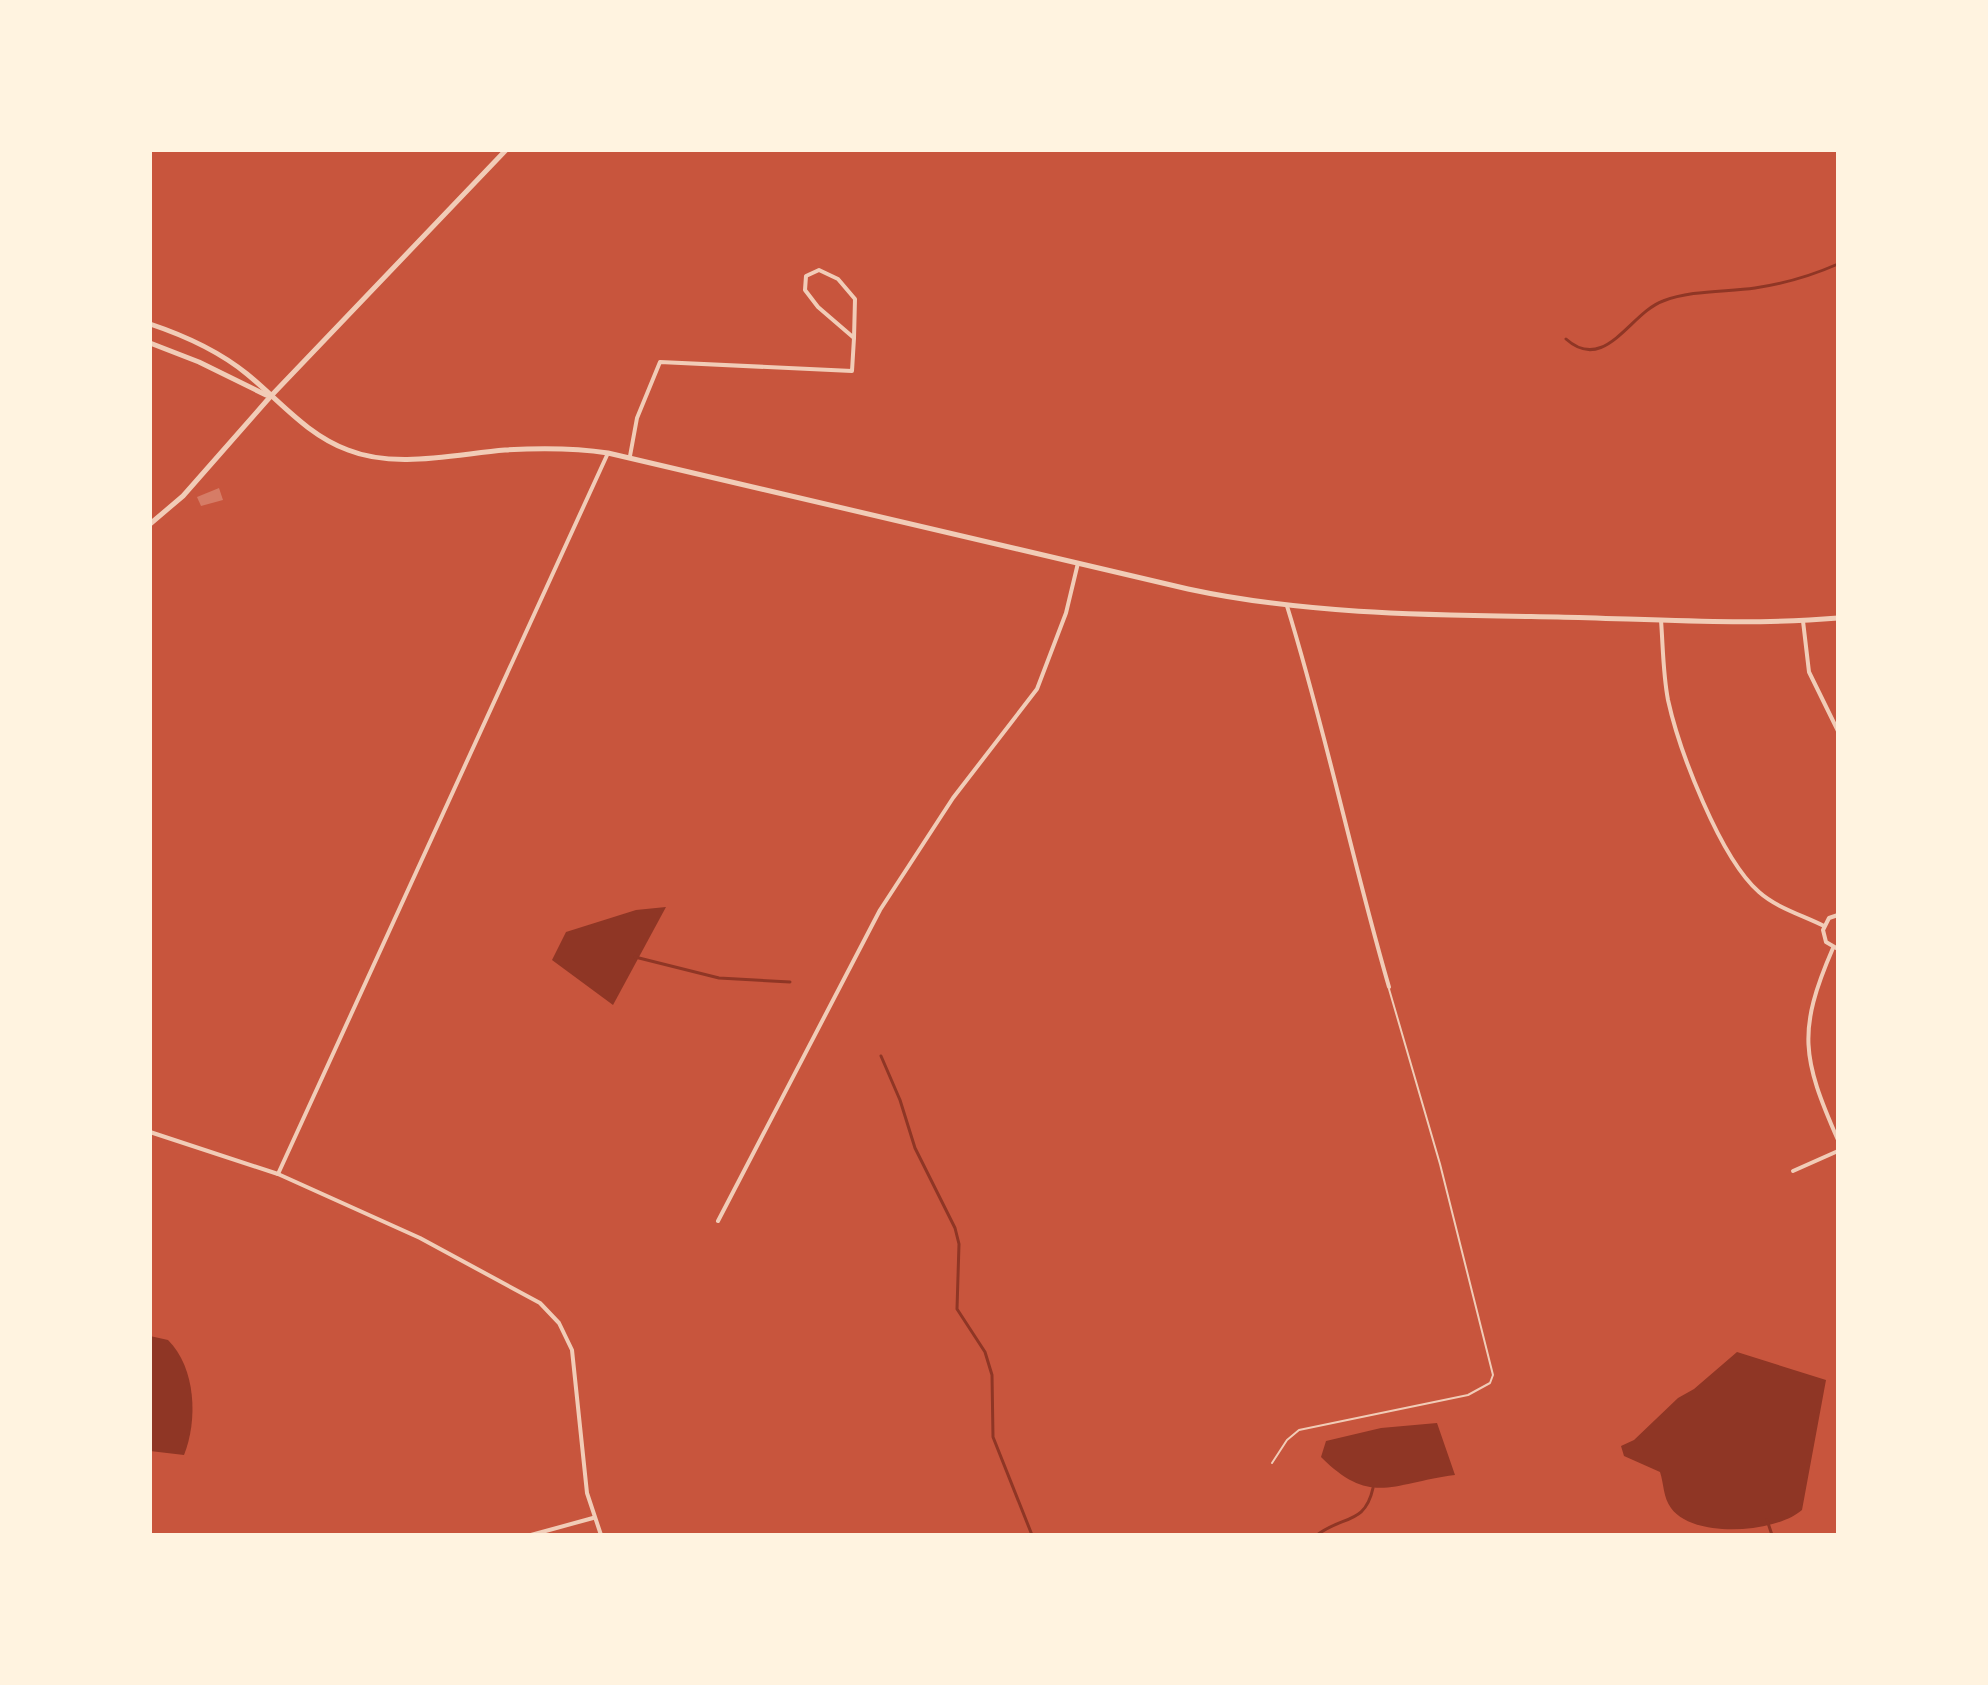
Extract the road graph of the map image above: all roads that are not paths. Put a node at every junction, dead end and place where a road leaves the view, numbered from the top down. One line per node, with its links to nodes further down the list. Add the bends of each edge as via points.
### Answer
1 (506, 150): 5 (street)
2 (150, 324): 5 (street, via 236,367)
3 (854, 338): 3 (street, via 855,299 828,272 811,272 805,290); 7 (street, via 852,371 660,362 637,418)
4 (150, 343): 5 (street)
5 (270, 397): 6 (street, via 328,441 362,454 408,457 529,449); 8 (street, via 183,496)
6 (608, 453): 7 (street); 23 (street)
7 (630, 456): 9 (street)
8 (150, 524)
9 (1078, 563): 10 (street); 24 (street, via 1066,613 1037,689 946,809 880,910)
10 (1287, 606): 12 (street); 18 (street)
11 (1838, 618): 13 (street)
12 (1661, 620): 13 (street); 16 (street, via 1673,718 1725,849 1759,892)
13 (1803, 621): 14 (street, via 1809,672)
14 (1838, 731)
15 (1838, 915): 16 (street)
16 (1824, 926): 17 (street, via 1824,939)
17 (1836, 948): 20 (street, via 1811,1001 1808,1052)
18 (1389, 987): 25 (lane, via 1493,1375 1490,1383 1468,1395 1299,1430)
19 (150, 1132): 23 (street)
20 (1838, 1140)
21 (1838, 1151): 22 (street)
22 (1793, 1171)
23 (278, 1174): 26 (street, via 455,1255 550,1312 572,1350)
24 (718, 1221)
25 (1272, 1463)
26 (593, 1518): 27 (street); 28 (street)
27 (531, 1535)
28 (601, 1535)

